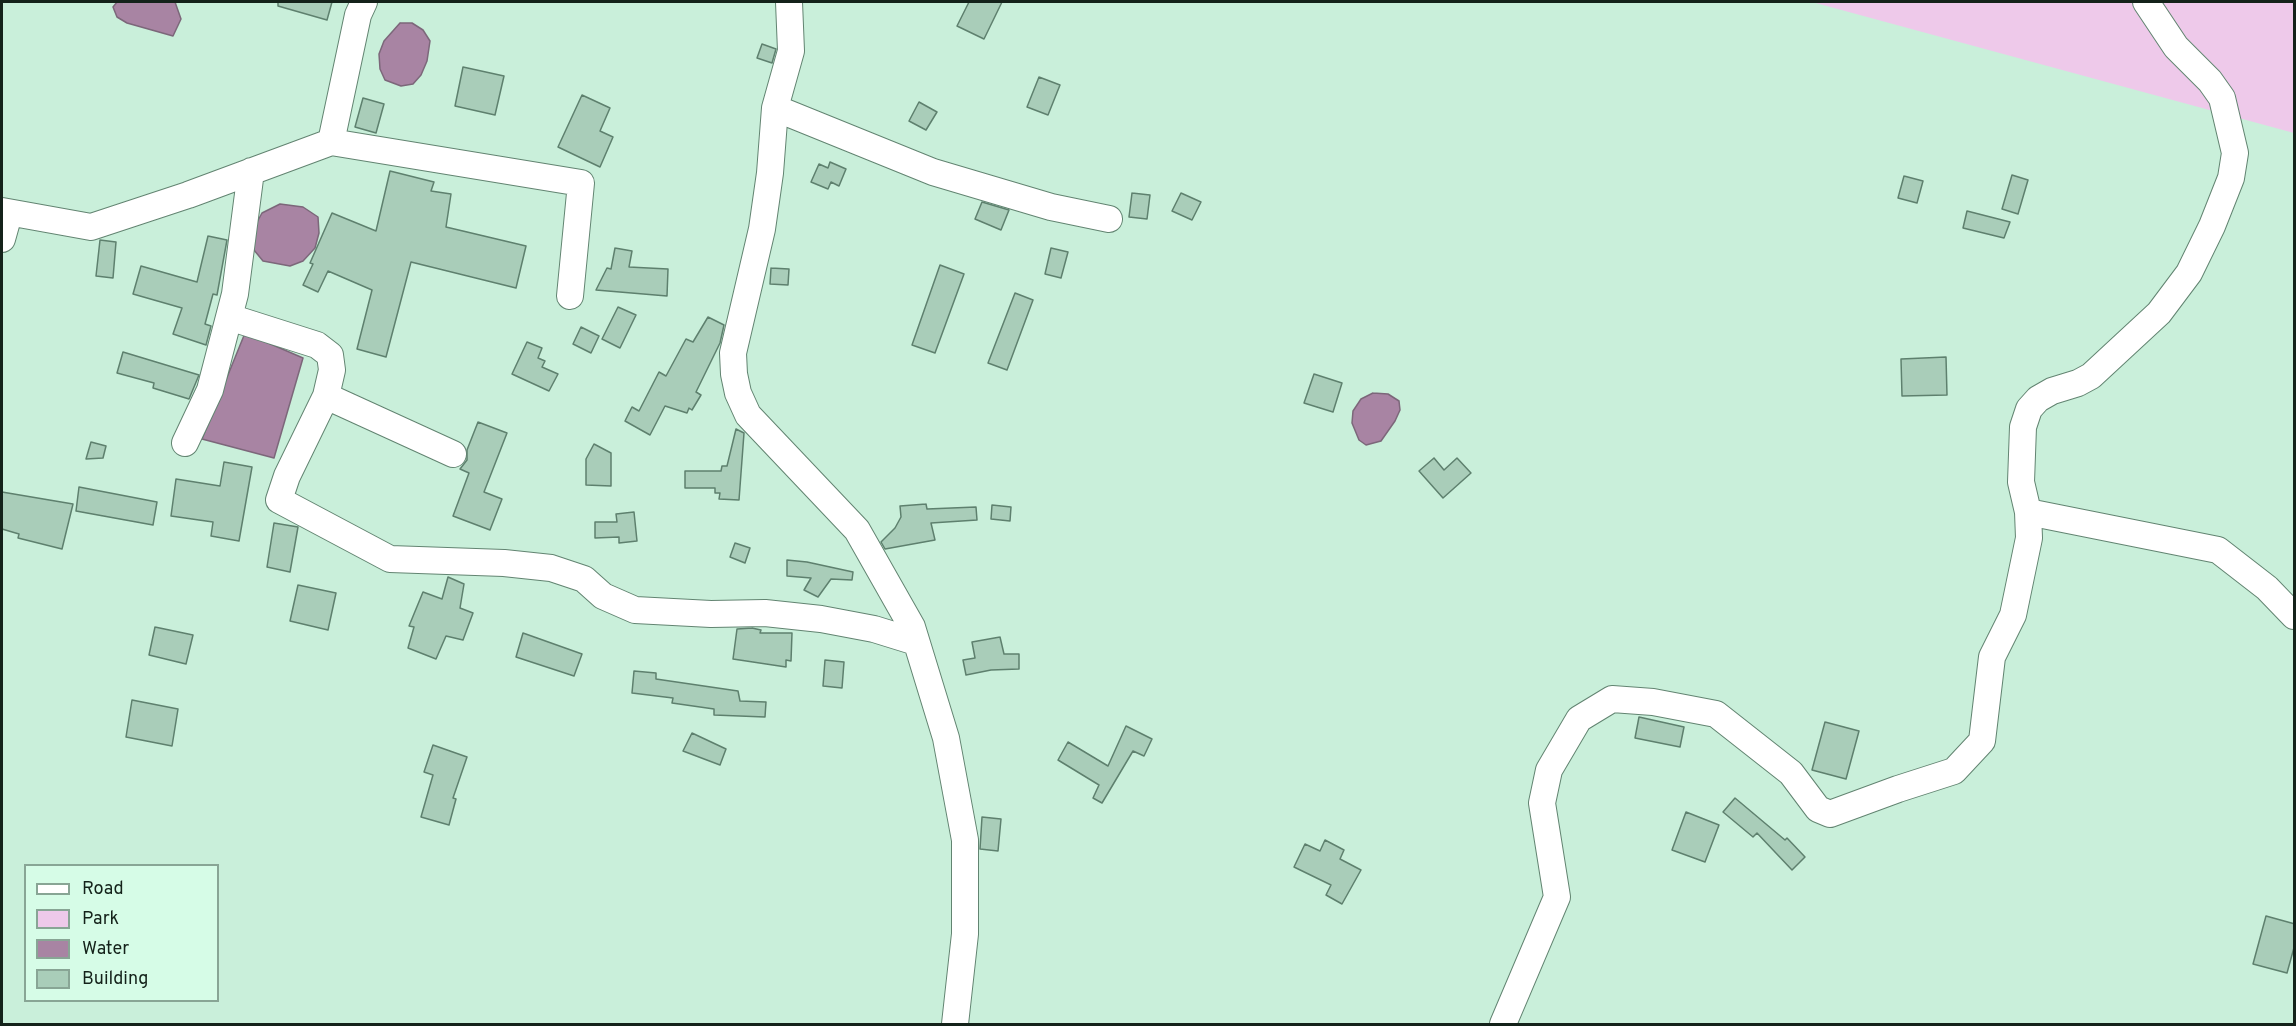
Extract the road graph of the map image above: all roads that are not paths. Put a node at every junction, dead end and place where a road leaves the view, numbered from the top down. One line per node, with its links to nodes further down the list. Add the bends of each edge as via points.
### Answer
1 (364, 2): 5 (street)
2 (789, 2): 4 (street, via 791,51)
3 (2146, 2): 15 (street, via 2176,47 2222,98 2235,153 2231,178 2189,273 2159,313 2091,376 2052,391 2029,409 2023,427 2021,482)
4 (775, 108): 8 (street, via 933,172 1051,207); 17 (street, via 762,229 733,353 738,393 748,415 856,530 912,627)
5 (331, 141): 6 (street); 10 (street, via 581,183)
6 (251, 171): 7 (street, via 91,227); 11 (street)
7 (5, 213): 9 (street)
8 (1109, 219)
9 (2, 240)
10 (570, 296)
11 (229, 317): 12 (street, via 317,345 330,355 332,370); 13 (street, via 210,390)
12 (326, 396): 14 (street); 17 (street, via 279,500 390,559 504,562 551,568 584,579 603,596 635,610 765,613 821,619)
13 (185, 443)
14 (453, 454)
15 (2028, 512): 16 (street, via 2218,550 2267,588); 19 (street, via 2029,538 2013,615 1992,657 1982,741 1954,771 1830,814 1818,809 1791,773 1716,714 1612,699 1579,719 1549,770 1542,803 1557,897)
16 (2295, 616)
17 (916, 642): 18 (street, via 946,738 964,840 965,934)
18 (955, 1024)
19 (1503, 1024)

